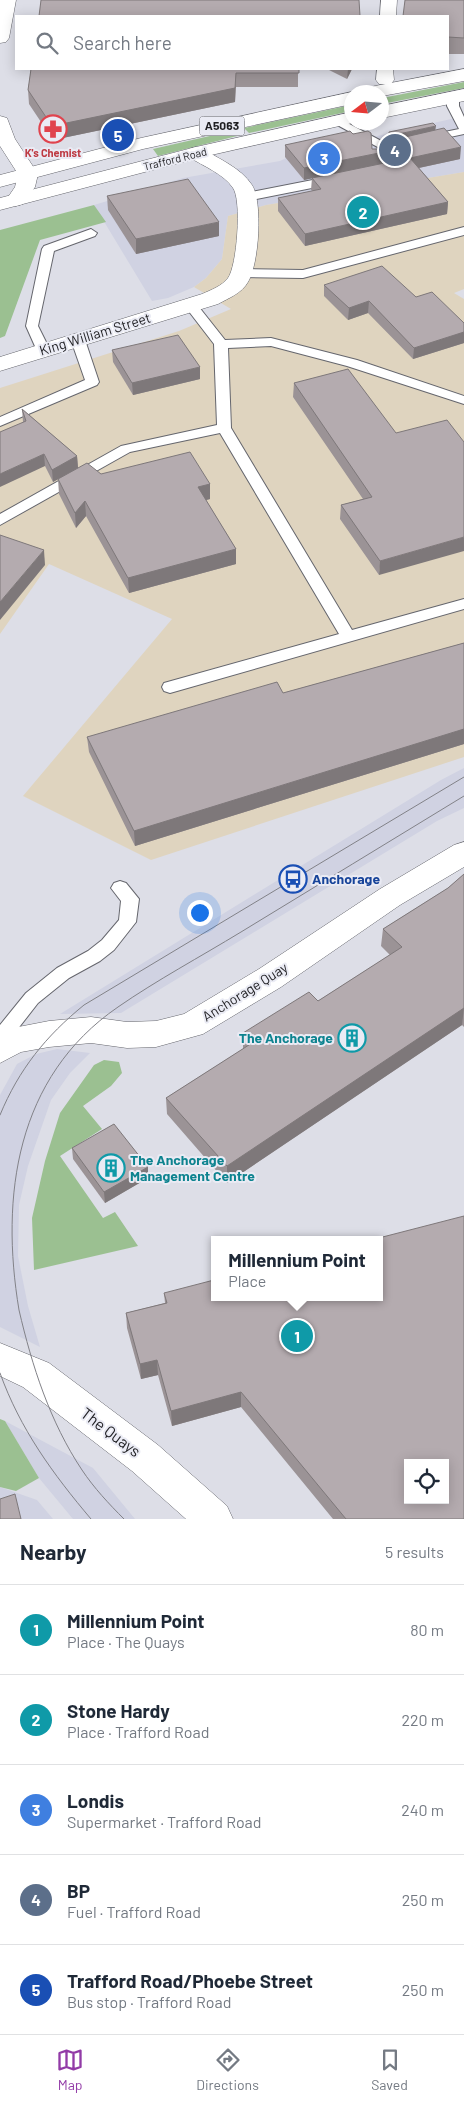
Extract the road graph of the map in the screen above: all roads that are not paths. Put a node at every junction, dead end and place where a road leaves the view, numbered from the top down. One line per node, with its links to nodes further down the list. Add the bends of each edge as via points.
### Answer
1 (7, 0): 4 (main road)
2 (389, 0): 3 (street)
3 (388, 15)
4 (0, 38)
5 (464, 75): 6 (main road)
6 (382, 80)
7 (458, 96): 9 (main road); 13 (lane, via 453,106)
8 (344, 100): 17 (main road, Trafford Road / A5063, via 131,147)
9 (389, 111)
10 (344, 119): 14 (main road, Trafford Road / A5063)
11 (0, 122): 17 (main road)
12 (360, 130): 13 (lane, via 385,148)
13 (464, 130)
14 (196, 153): 17 (main road, Trafford Road / A5063, via 67,186); 18 (main road, via 229,173 244,187)
15 (348, 177): 18 (lane)
16 (0, 181): 17 (main road, A5063)
17 (17, 191)
18 (247, 197): 21 (main road)
19 (464, 231): 21 (lane, via 303,274)
20 (91, 233): 25 (lane, via 48,249 32,326)
21 (243, 266): 22 (main road, King William Street, via 239,280 228,290)
22 (190, 305): 23 (main road, King William Street); 24 (lane)
23 (78, 340): 25 (main road, King William Street); 28 (lane, via 92,382)
24 (221, 344): 27 (lane, via 271,342 352,363); 29 (lane)
25 (43, 350): 26 (main road, King William Street)
26 (0, 364)
27 (464, 400)
28 (0, 422)
29 (224, 428): 30 (lane, via 126,449); 32 (lane)
30 (0, 520)
31 (464, 604): 32 (lane)
32 (348, 636): 33 (lane)
33 (170, 687)
34 (464, 853): 37 (main road, Anchorage Quay, via 192,1025 156,1034 127,1035 91,1030 49,1034 13,1041)
35 (120, 888): 36 (lane, via 130,899 127,922 108,945 32,998)
36 (0, 1039)
37 (0, 1050)
38 (0, 1359): 39 (main road, The Quays, via 36,1375 145,1458)
39 (214, 1519)

